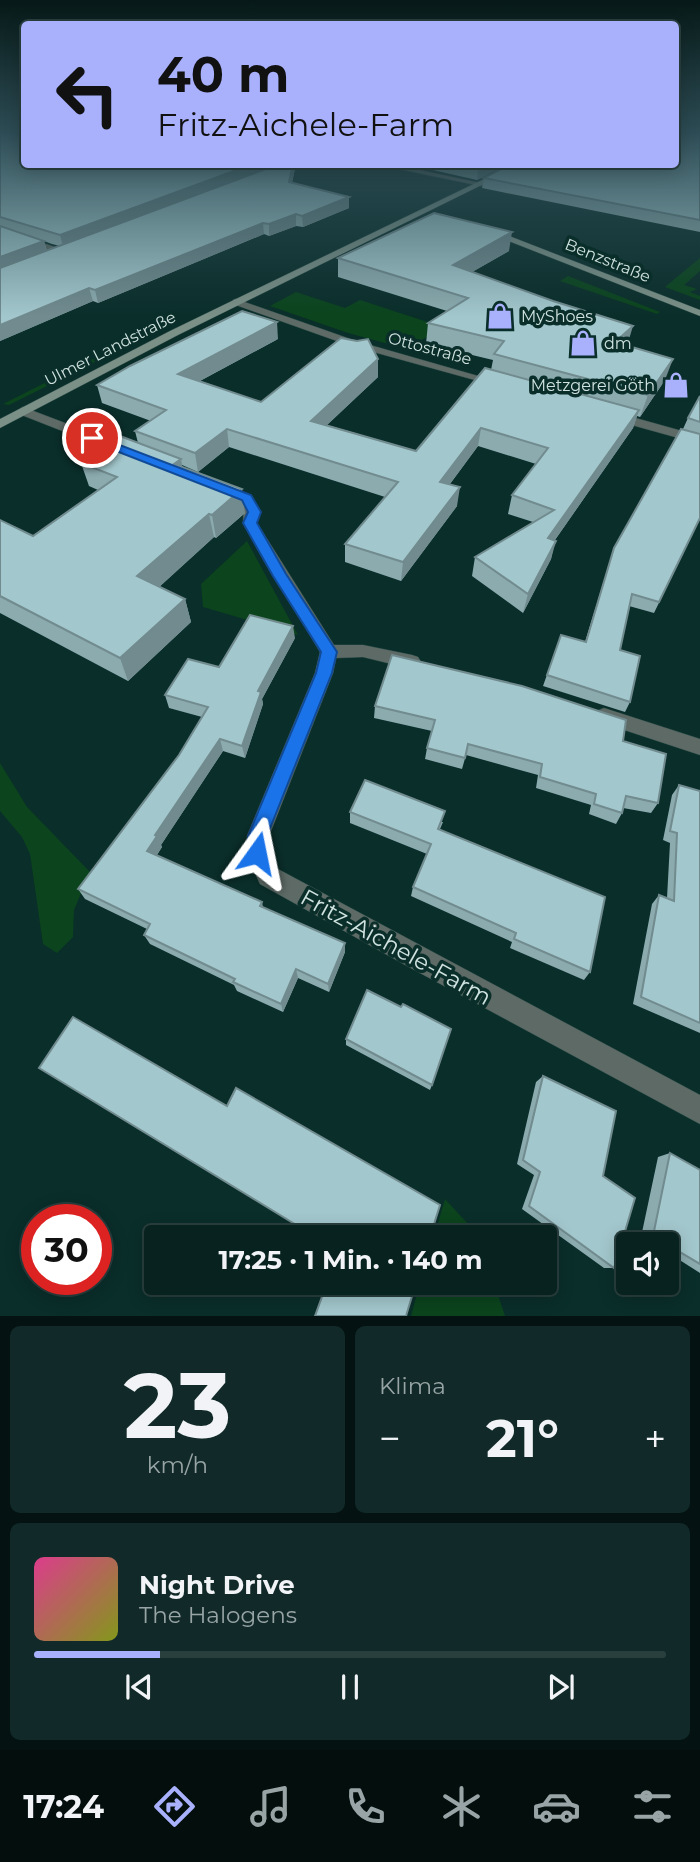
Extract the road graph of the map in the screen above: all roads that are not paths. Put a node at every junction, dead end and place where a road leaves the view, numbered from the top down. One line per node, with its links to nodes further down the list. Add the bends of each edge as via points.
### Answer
1 (460, 194): 2 (street, Ulmer Landstraße)
2 (423, 213): 3 (street); 9 (street, Ulmer Landstraße)
3 (440, 217)
4 (484, 229): 10 (street, Benzstraße)
5 (0, 231): 7 (street)
6 (74, 248): 7 (street)
7 (64, 253): 8 (street)
8 (51, 258)
9 (236, 302): 11 (street, Ottostraße, via 352,343); 12 (street, Ulmer Landstraße)
10 (700, 313)
11 (506, 385)
12 (23, 411): 14 (street, Ulmer Landstraße); 16 (street)
13 (596, 411): 15 (street)
14 (0, 424)
15 (700, 440)
16 (144, 458)
17 (208, 483): 18 (street, via 252,504 250,523)
18 (329, 652): 19 (street, via 363,651); 22 (street, Fritz-Aichele-Farm, via 258,836 257,853 268,876)
19 (431, 667)
20 (587, 710): 21 (street)
21 (700, 747)
22 (700, 1110)

